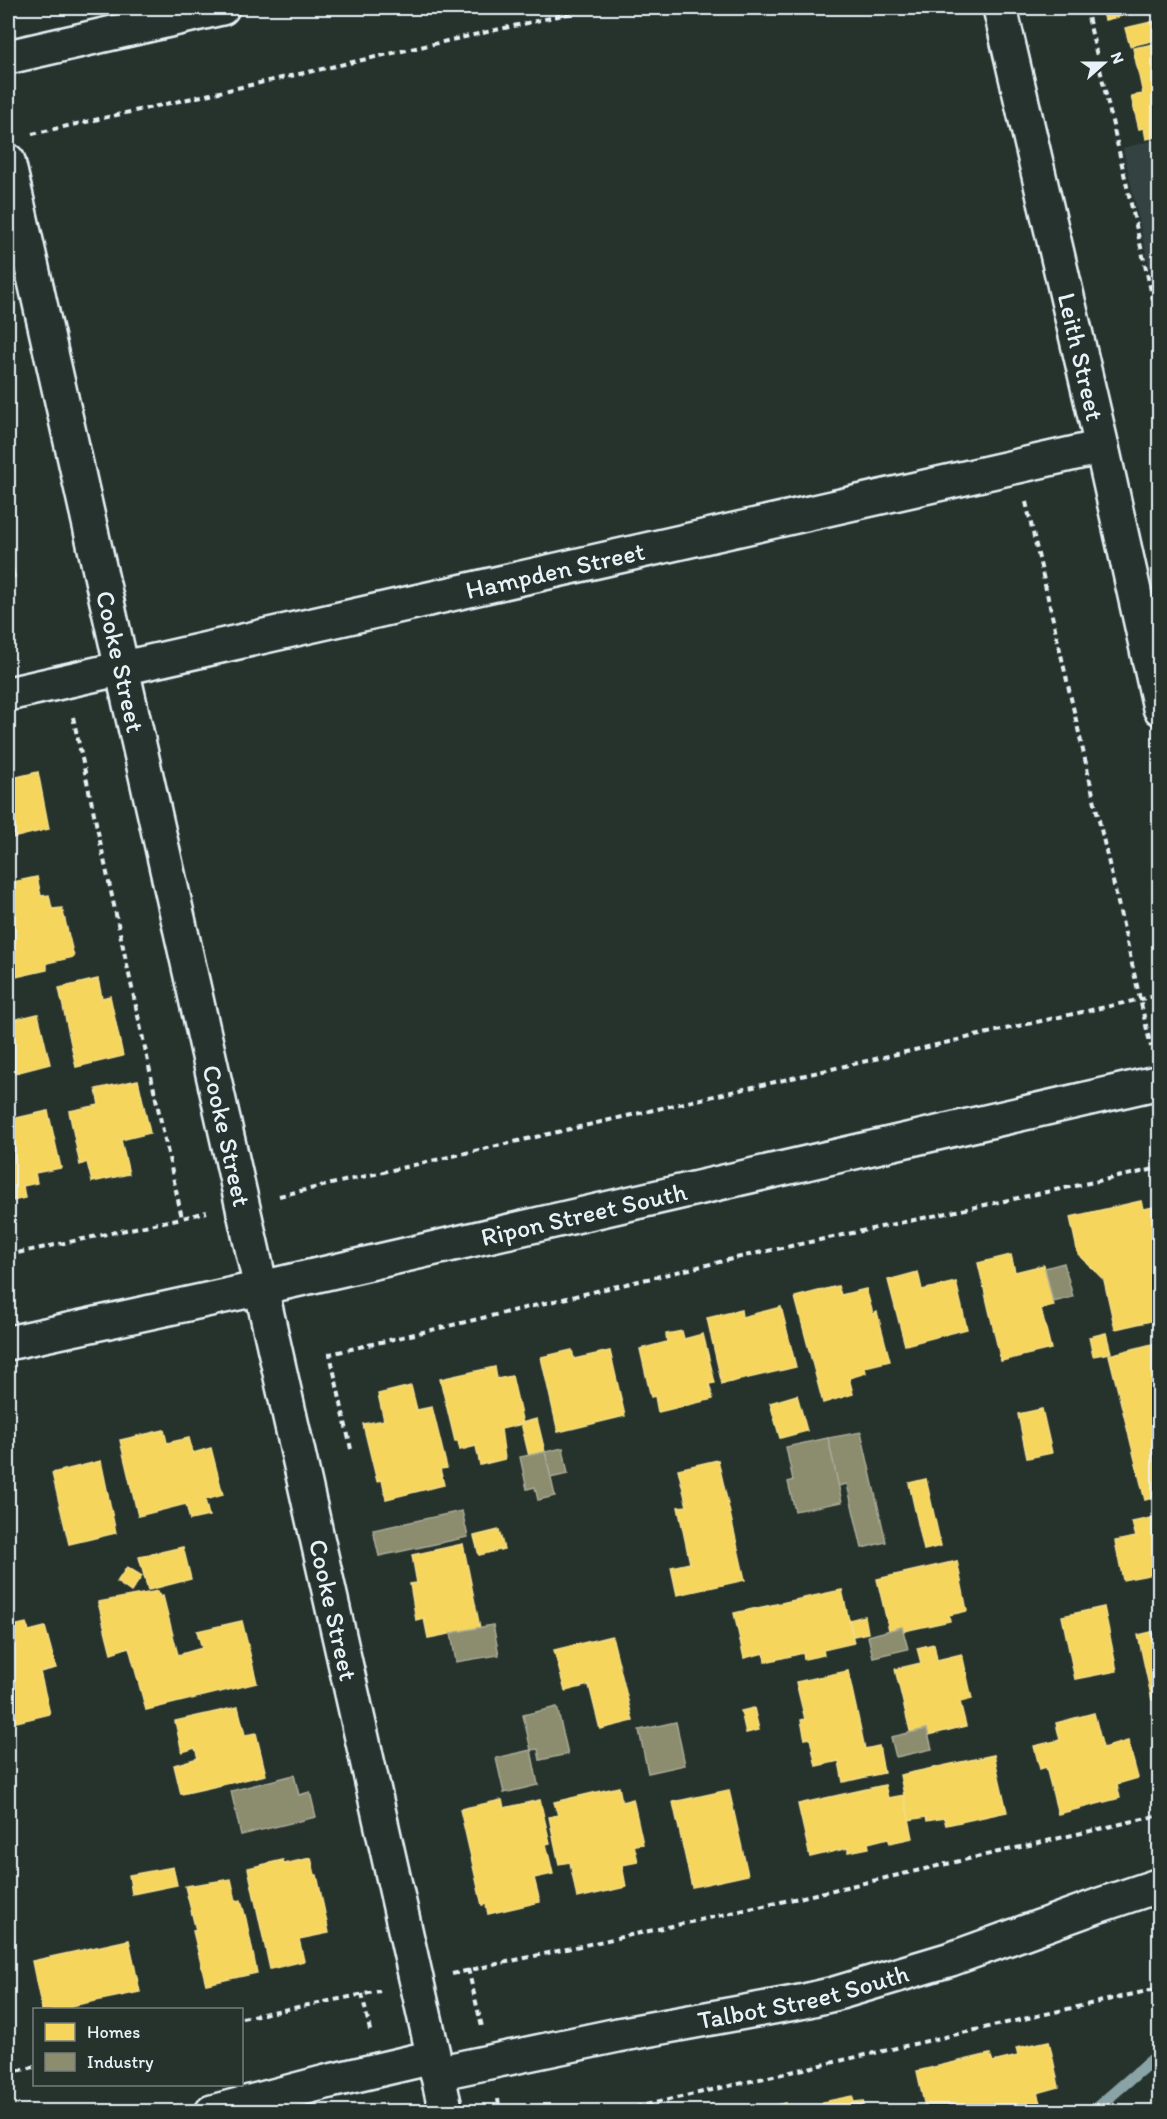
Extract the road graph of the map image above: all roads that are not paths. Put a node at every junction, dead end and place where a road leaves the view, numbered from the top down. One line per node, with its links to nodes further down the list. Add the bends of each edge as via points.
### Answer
1 (222, 8): 3 (street)
2 (1000, 8): 5 (street, Leith Street)
3 (8, 57)
4 (8, 161): 6 (street, Cooke Street)
5 (1102, 447): 6 (street, Hampden Street); 8 (street, Leith Street)
6 (121, 669): 7 (street, Hampden Street); 10 (street, Cooke Street)
7 (8, 694)
8 (1160, 708)
9 (1159, 1082): 10 (street, Ripon Street South)
10 (261, 1288): 11 (street, Ripon Street South); 13 (street, Cooke Street)
11 (8, 1343)
12 (1160, 1885): 13 (street, Talbot Street South, via 951,1959 823,1997)
13 (435, 2065): 14 (street, Talbot Street South, via 303,2088); 15 (street, Cooke Street)
14 (212, 2112)
15 (446, 2112)

